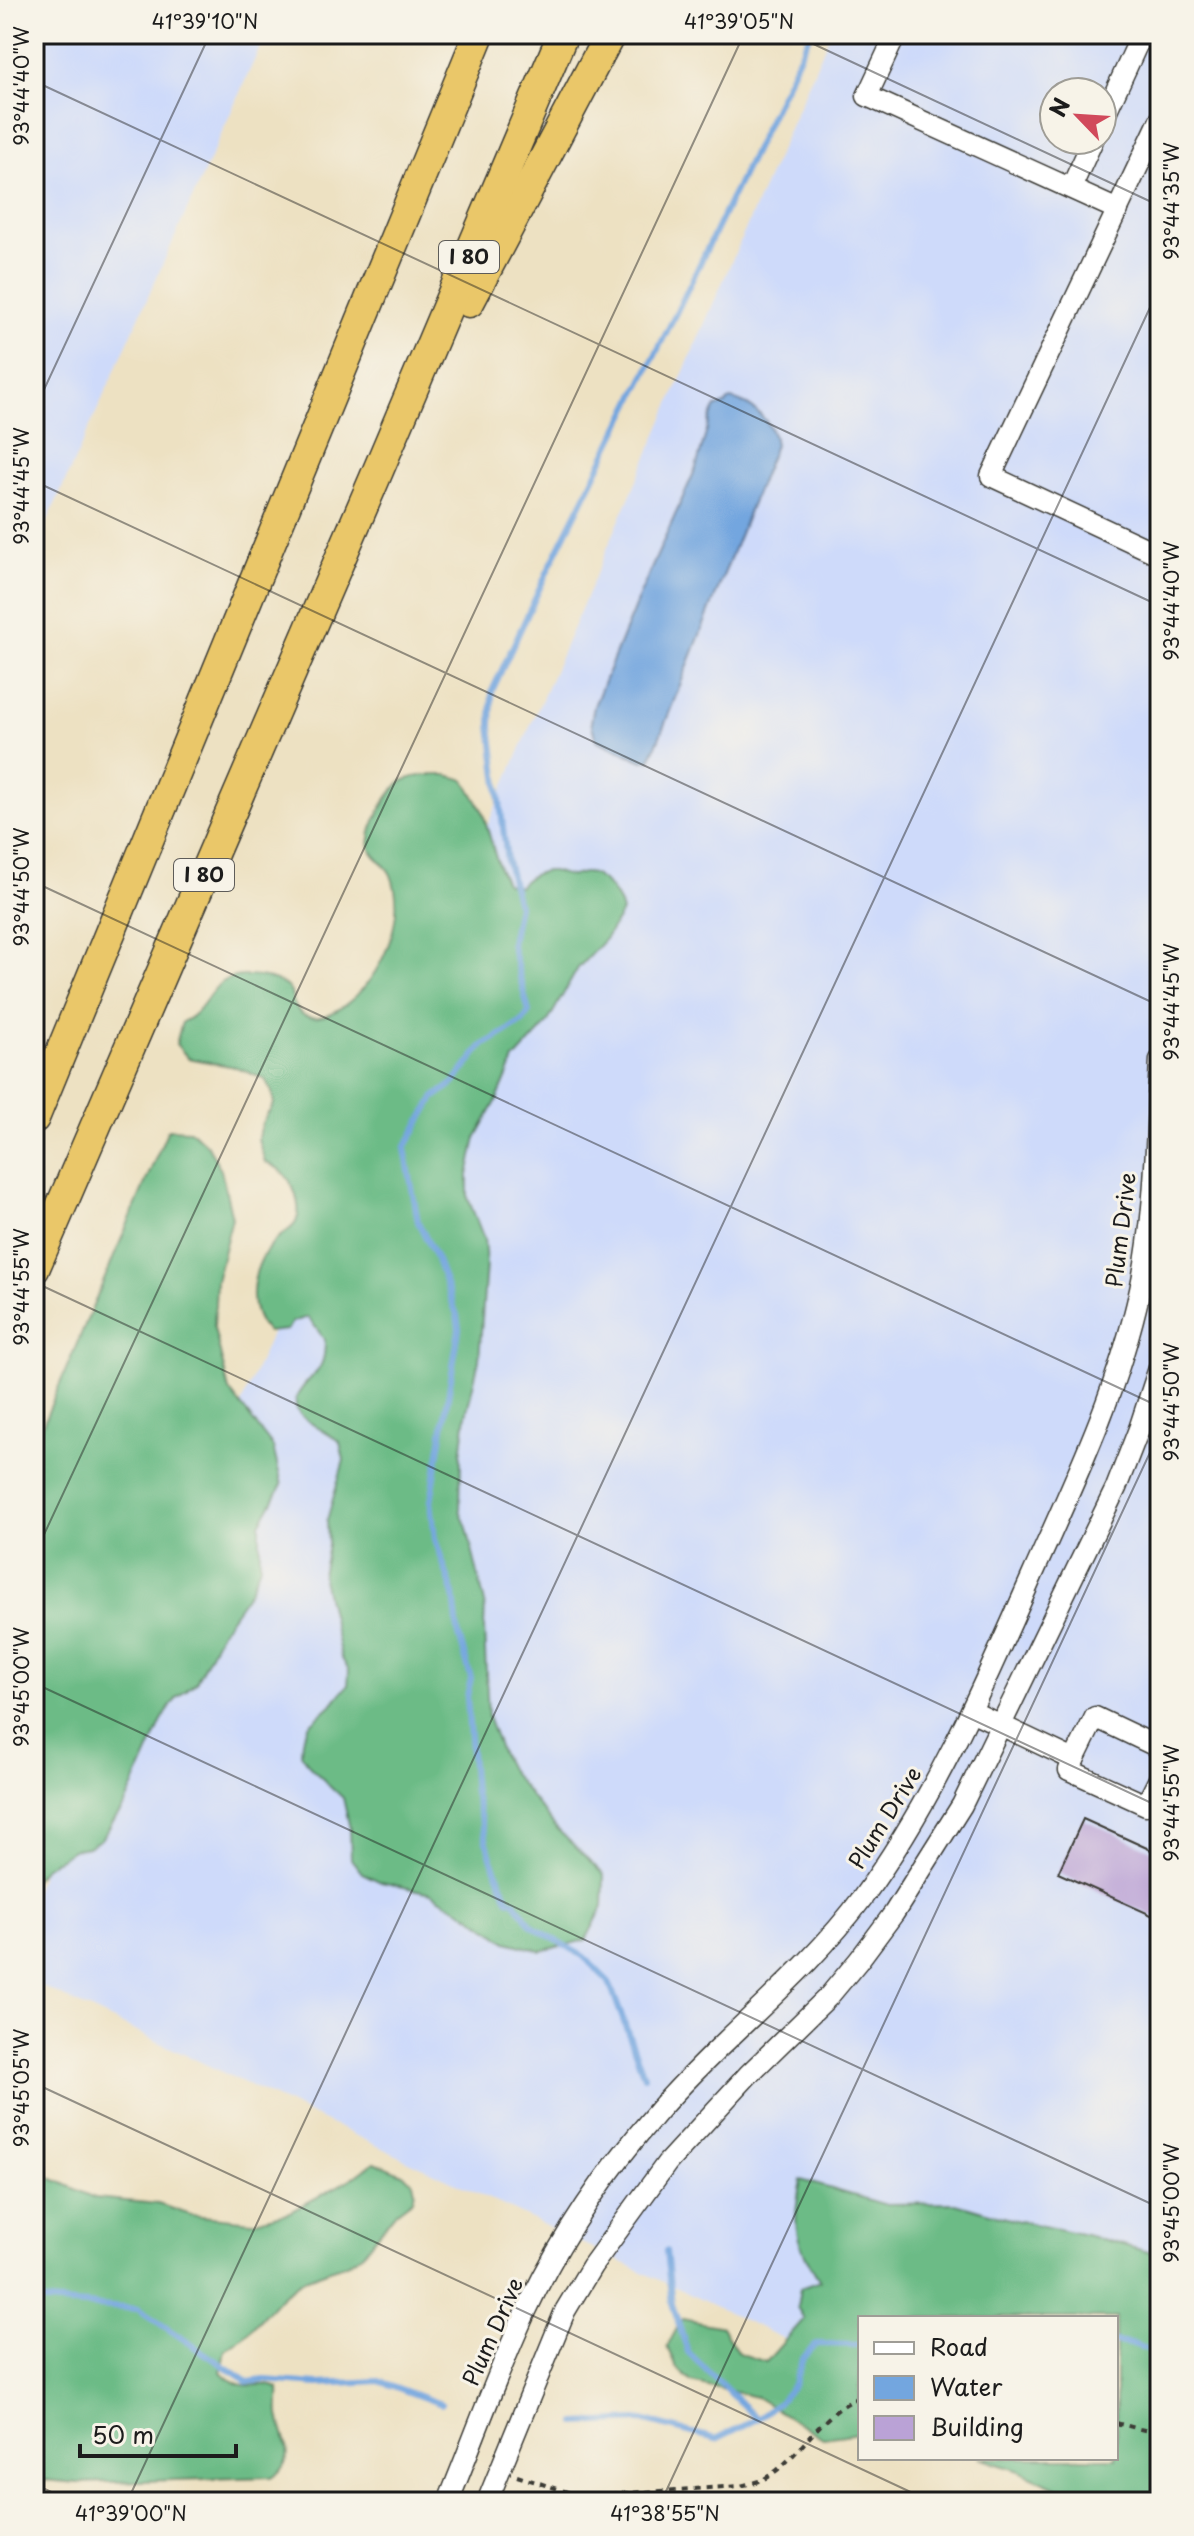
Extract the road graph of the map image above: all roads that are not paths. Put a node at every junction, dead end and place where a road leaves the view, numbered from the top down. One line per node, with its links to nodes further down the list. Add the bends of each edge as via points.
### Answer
1 (466, 34): 12 (highway)
2 (479, 34): 12 (highway, I 80)
3 (563, 34): 13 (highway, I 80)
4 (610, 34): 13 (highway)
5 (896, 34): 10 (street, via 867,96)
6 (1142, 34): 7 (street)
7 (1118, 86)
8 (1160, 120): 11 (street)
9 (1086, 156): 10 (street)
10 (1071, 188): 11 (street)
11 (1118, 210): 14 (street, via 991,476)
12 (356, 333): 16 (highway, I 80)
13 (374, 480): 18 (highway, I 80)
14 (1160, 555)
15 (1160, 1060): 17 (street, Plum Drive)
16 (34, 1118)
17 (1158, 1119): 20 (street, Plum Drive, via 1149,1235 1116,1377 1080,1471)
18 (34, 1269)
19 (1160, 1365): 21 (street, via 1116,1488)
20 (971, 1711): 21 (street); 25 (street, Plum Drive, via 928,1798 861,1900 786,1985 656,2113)
21 (1001, 1725): 23 (street); 26 (street, via 962,1805 859,1960 667,2163)
22 (1160, 1748): 23 (street, via 1095,1717)
23 (1074, 1760): 24 (street, via 1069,1770 1146,1805)
24 (1160, 1777)
25 (578, 2220): 26 (street); 27 (street, Plum Drive, via 526,2311)
26 (609, 2241): 28 (street, via 565,2311)
27 (448, 2502)
28 (487, 2502)

